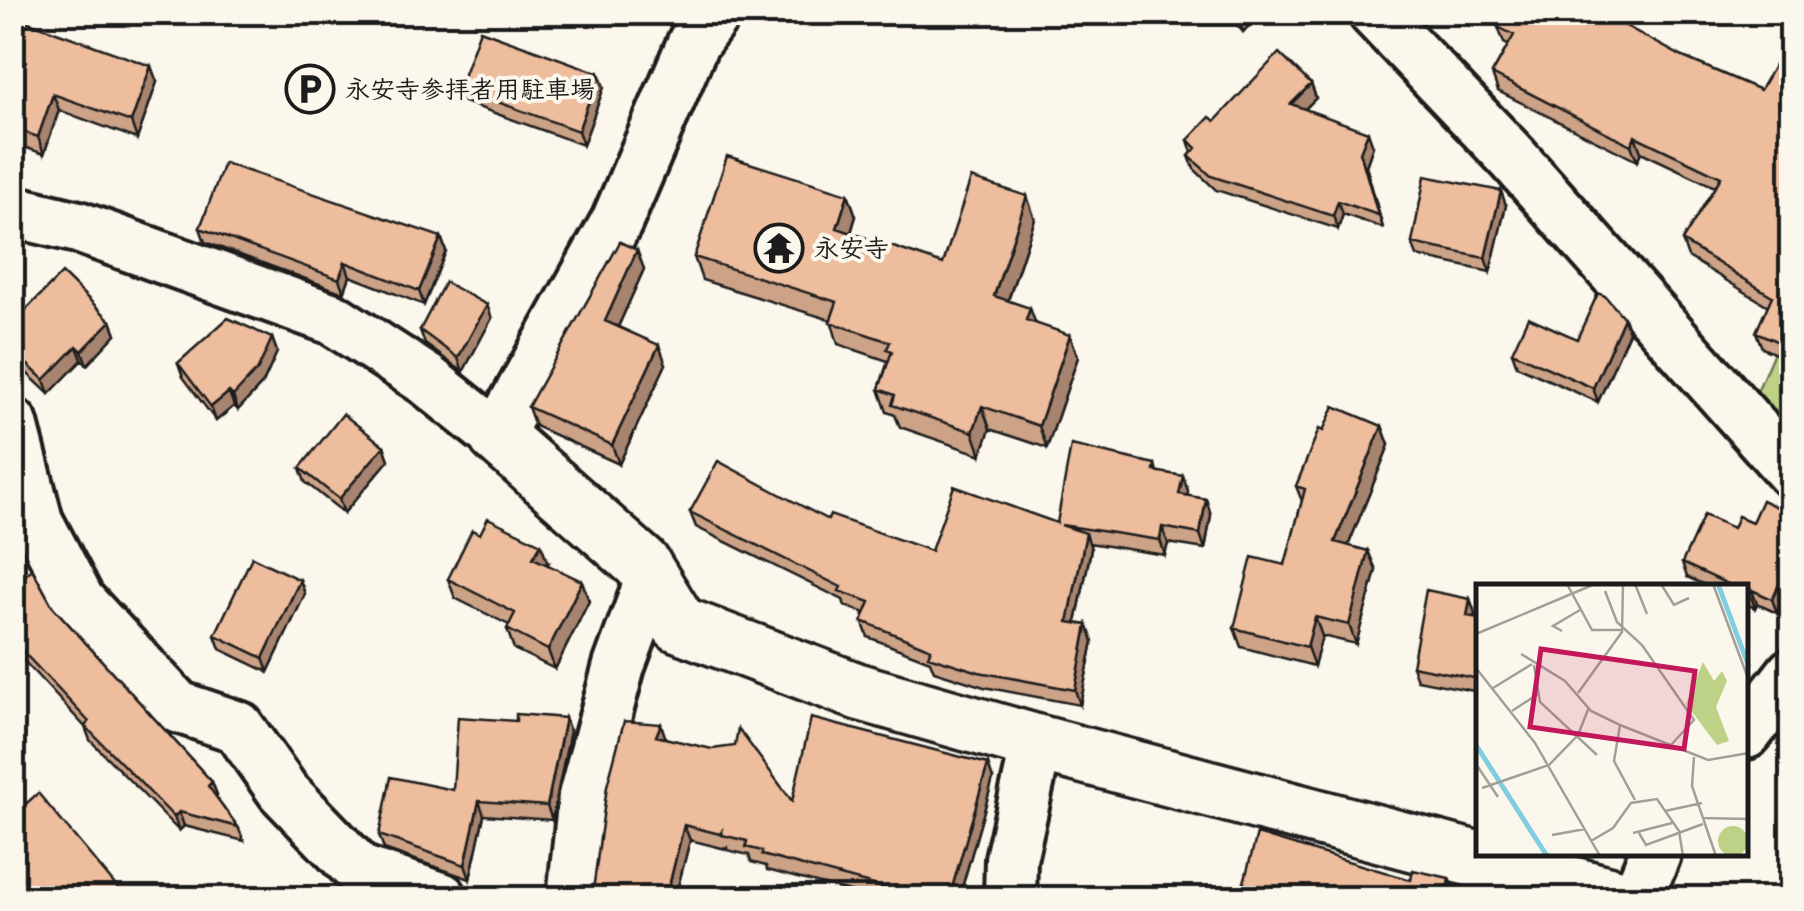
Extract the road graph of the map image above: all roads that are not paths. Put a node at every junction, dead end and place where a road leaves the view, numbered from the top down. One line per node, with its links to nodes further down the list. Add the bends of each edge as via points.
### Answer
1 (716, 12): 5 (street, via 693,44 617,222)
2 (1374, 12): 6 (street)
3 (12, 210): 5 (street, via 78,227 333,319)
4 (12, 424): 7 (street)
5 (497, 436): 8 (street, via 642,564)
6 (1792, 472)
7 (25, 531): 13 (street, via 79,601 178,706 238,727 283,791 360,871)
8 (650, 582): 11 (street, via 679,624 859,692); 14 (street, via 584,796)
9 (1792, 674): 10 (street)
10 (1749, 729)
11 (1037, 743): 15 (street, via 1011,859); 16 (street)
12 (1654, 856): 17 (street)
13 (441, 898)
14 (573, 898)
15 (1010, 898)
16 (1622, 898)
17 (1637, 898)

